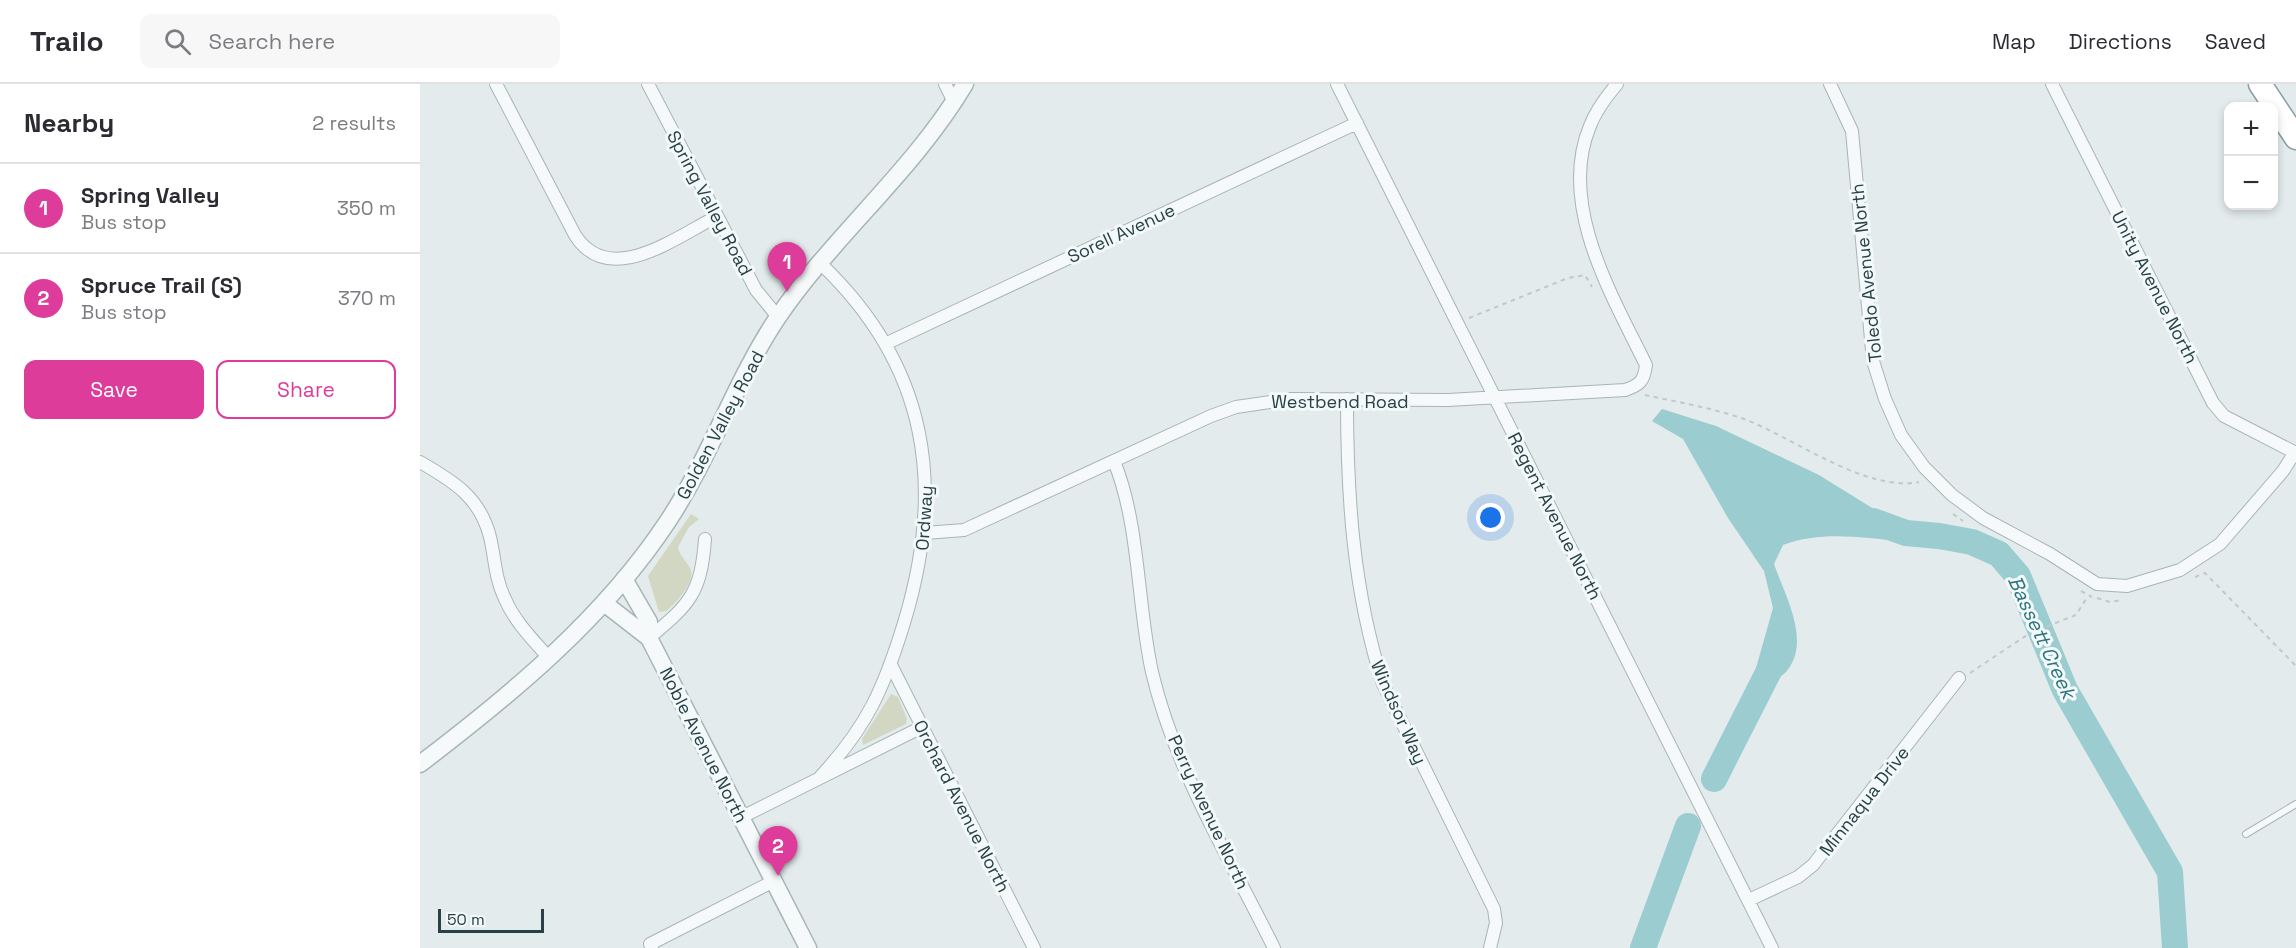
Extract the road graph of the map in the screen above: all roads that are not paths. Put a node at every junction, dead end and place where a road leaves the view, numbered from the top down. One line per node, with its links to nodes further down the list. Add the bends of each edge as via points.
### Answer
1 (496, 84): 13 (street, via 575,235 593,255 621,260 639,256)
2 (648, 84): 13 (street, Spring Valley Road)
3 (945, 84): 10 (street)
4 (965, 84): 10 (street, Golden Valley Road)
5 (1337, 84): 11 (street, Regent Avenue North)
6 (1617, 84): 17 (street, Westbend Road, via 1589,127 1582,154 1581,184 1586,225 1596,260 1646,365 1644,379 1638,386 1625,390)
7 (1830, 84): 19 (street, Toledo Avenue North, via 1852,131 1873,361 1902,435 1924,467 1952,495 1983,518 2097,584 2127,586 2181,570 2220,544)
8 (2052, 84): 19 (street, Unity Avenue North, via 2213,403 2224,416)
9 (2260, 84): 12 (highway)
10 (954, 102): 14 (street, Golden Valley Road)
11 (1357, 123): 16 (street, Sorell Avenue); 17 (street, Regent Avenue North)
12 (2296, 138)
13 (716, 217): 15 (street, Spring Valley Road, via 756,290)
14 (821, 264): 15 (street, Golden Valley Road); 16 (street, Ordway, via 850,294)
15 (778, 317): 24 (street, Golden Valley Road, via 707,456 668,521)
16 (885, 344): 22 (street, Ordway, via 922,441)
17 (1496, 398): 18 (street, Westbend Road); 37 (street, Regent Avenue North)
18 (1347, 399): 20 (street, Westbend Road, via 1292,399 1236,407); 38 (street, Windsor Way, via 1351,539 1370,645 1396,712 1488,896 1497,923)
19 (2295, 453)
20 (1114, 461): 22 (street, Westbend Road, via 964,530); 42 (street, Perry Avenue North, via 1124,487 1144,627 1166,719 1188,774)
21 (420, 462): 27 (street, via 448,477 481,513 505,600 514,617)
22 (925, 533): 28 (street, Ordway, via 915,586)
23 (705, 539): 26 (street, via 699,583 682,609)
24 (624, 579): 25 (street, Golden Valley Road); 26 (street, Noble Avenue North, via 649,622)
25 (604, 603): 26 (street, Noble Avenue North); 27 (street, Golden Valley Road)
26 (649, 638): 34 (street, Noble Avenue North)
27 (549, 658): 31 (street, Golden Valley Road)
28 (891, 665): 30 (street, Orchard Avenue North); 32 (street, Ordway, via 866,720)
29 (1959, 678): 37 (street, Minnaqua Drive, via 1813,865 1798,877)
30 (922, 727): 32 (street, Ordway); 41 (street, Orchard Avenue North)
31 (420, 764)
32 (820, 777): 34 (street, Ordway)
33 (2296, 804): 35 (lane)
34 (742, 817): 36 (street, Noble Avenue North)
35 (2246, 834)
36 (774, 881): 39 (street, via 650,944); 40 (street, Noble Avenue North)
37 (1749, 900): 43 (street, Regent Avenue North)
38 (1492, 943)
39 (652, 948)
40 (808, 948)
41 (1034, 948)
42 (1274, 948)
43 (1772, 948)

